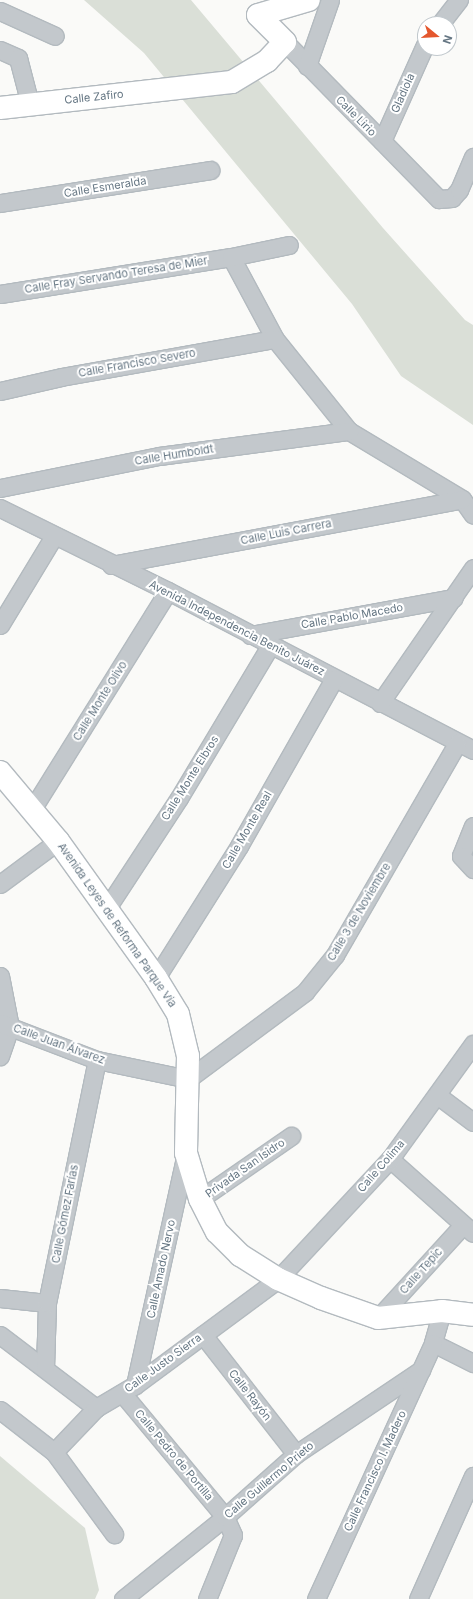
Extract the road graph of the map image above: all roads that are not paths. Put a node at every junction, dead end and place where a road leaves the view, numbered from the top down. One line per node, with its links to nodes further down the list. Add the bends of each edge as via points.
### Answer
1 (309, 0): 7 (street, Calle Lirio, via 258,15)
2 (330, 0): 10 (street)
3 (459, 0): 5 (street)
4 (0, 11): 6 (street)
5 (446, 16)
6 (55, 36)
7 (285, 42): 10 (street, Calle Lirio); 11 (street, Calle Zafiro, via 267,62 232,82)
8 (0, 50): 11 (street, via 18,58)
9 (420, 56): 13 (street, Gladiola)
10 (307, 66): 13 (street, Calle Lirio)
11 (30, 104): 12 (street, Calle Zafiro)
12 (0, 108)
13 (382, 141): 14 (street, Calle Lirio, via 439,199 452,198 459,190)
14 (473, 157)
15 (210, 170): 16 (street, Calle Esmeralda)
16 (0, 203)
17 (289, 244): 18 (street, Calle Fray Servando Teresa de Mier)
18 (231, 257): 19 (street, Calle Fray Servando Teresa de Mier); 20 (street)
19 (0, 294)
20 (275, 339): 21 (street, Calle Francisco Severo, via 61,377); 22 (street)
21 (0, 391)
22 (349, 431): 23 (street, Calle Humboldt, via 159,456); 24 (street)
23 (0, 488)
24 (462, 499): 26 (street); 28 (street, Calle Luis Carrera)
25 (0, 508): 27 (street, Avenida Independencia Benito Juárez)
26 (473, 515)
27 (54, 536): 28 (street, Avenida Independencia Benito Juárez); 32 (street)
28 (111, 565): 30 (street, Avenida Independencia Benito Juárez)
29 (473, 568): 31 (street)
30 (168, 591): 33 (street, Avenida Independencia Benito Juárez); 40 (street, Calle Monte Olivo)
31 (454, 598): 33 (street, Calle Pablo Macedo); 36 (street)
32 (0, 625)
33 (250, 635): 34 (street, Avenida Independencia Benito Juárez)
34 (270, 646): 35 (street, Avenida Independencia Benito Juárez); 45 (street, Calle Monte Elbros, via 179,798)
35 (334, 679): 36 (street, Avenida Independencia Benito Juárez); 46 (street, Calle Monte Real, via 239,846)
36 (380, 703): 37 (street, Avenida Independencia Benito Juárez)
37 (457, 744): 38 (street, Avenida Independencia Benito Juárez); 52 (street, Calle 3 de Noviembre, via 335,955 310,986)
38 (473, 750)
39 (0, 772): 40 (street, Avenida Leyes de Reforma Parque Vía)
40 (31, 811): 42 (street, Avenida Leyes de Reforma Parque Vía)
41 (473, 826): 43 (street, via 460,856)
42 (58, 841): 44 (street); 45 (street, Avenida Leyes de Reforma Parque Vía)
43 (473, 869)
44 (0, 884)
45 (107, 908): 46 (street, Avenida Leyes de Reforma Parque Vía)
46 (156, 978): 52 (street, Avenida Leyes de Reforma Parque Vía, via 178,1014 188,1056)
47 (1, 981): 48 (street)
48 (5, 1025): 50 (street); 51 (street, Calle Juan Álvarez)
49 (473, 1044): 53 (street, Calle Colima)
50 (0, 1056)
51 (97, 1060): 52 (street, Calle Juan Álvarez); 62 (street, Calle Gómez Farías)
52 (188, 1079): 56 (street, Avenida Leyes de Reforma Parque Vía)
53 (437, 1095): 54 (street); 57 (street, Calle Colima)
54 (473, 1122)
55 (291, 1136): 58 (street, Privada San Isidro)
56 (186, 1153): 58 (street, Avenida Leyes de Reforma Parque Vía); 72 (street, Calle Amado Nervo)
57 (390, 1159): 59 (street); 60 (street, Calle Colima)
58 (200, 1199): 60 (street, Avenida Leyes de Reforma Parque Vía, via 217,1232 240,1255)
59 (468, 1229): 65 (street, Calle Tepic)
60 (278, 1278): 65 (street, Avenida Leyes de Reforma Parque Vía, via 321,1298); 67 (street, Calle Justo Sierra)
61 (0, 1298): 62 (street)
62 (47, 1303): 70 (street, Calle Gómez Farías)
63 (442, 1312): 64 (street, Avenida Leyes de Reforma Parque Vía); 65 (street, Avenida Leyes de Reforma Parque Vía); 68 (street, Calle Francisco I. Madero)
64 (473, 1315)
65 (378, 1318)
66 (0, 1335): 70 (street)
67 (203, 1335): 72 (street, Calle Justo Sierra); 76 (street, Calle Rayón)
68 (434, 1343): 69 (street); 71 (street, Calle Francisco I. Madero)
69 (473, 1363)
70 (45, 1368): 73 (street)
71 (421, 1370): 76 (street, Calle Guillermo Prieto); 82 (street, Calle Francisco I. Madero)
72 (129, 1389): 73 (street, Calle Justo Sierra); 78 (street, Calle Pedro de Portilla)
73 (96, 1408): 75 (street, Calle Justo Sierra)
74 (0, 1410): 75 (street)
75 (54, 1452): 79 (street)
76 (296, 1454): 78 (street, Calle Guillermo Prieto)
77 (473, 1476): 83 (street)
78 (225, 1517): 80 (street, Calle Guillermo Prieto); 81 (street, Calle Pedro de Portilla, via 233,1535)
79 (114, 1534)
80 (123, 1599)
81 (207, 1599)
82 (316, 1599)
83 (418, 1599)

